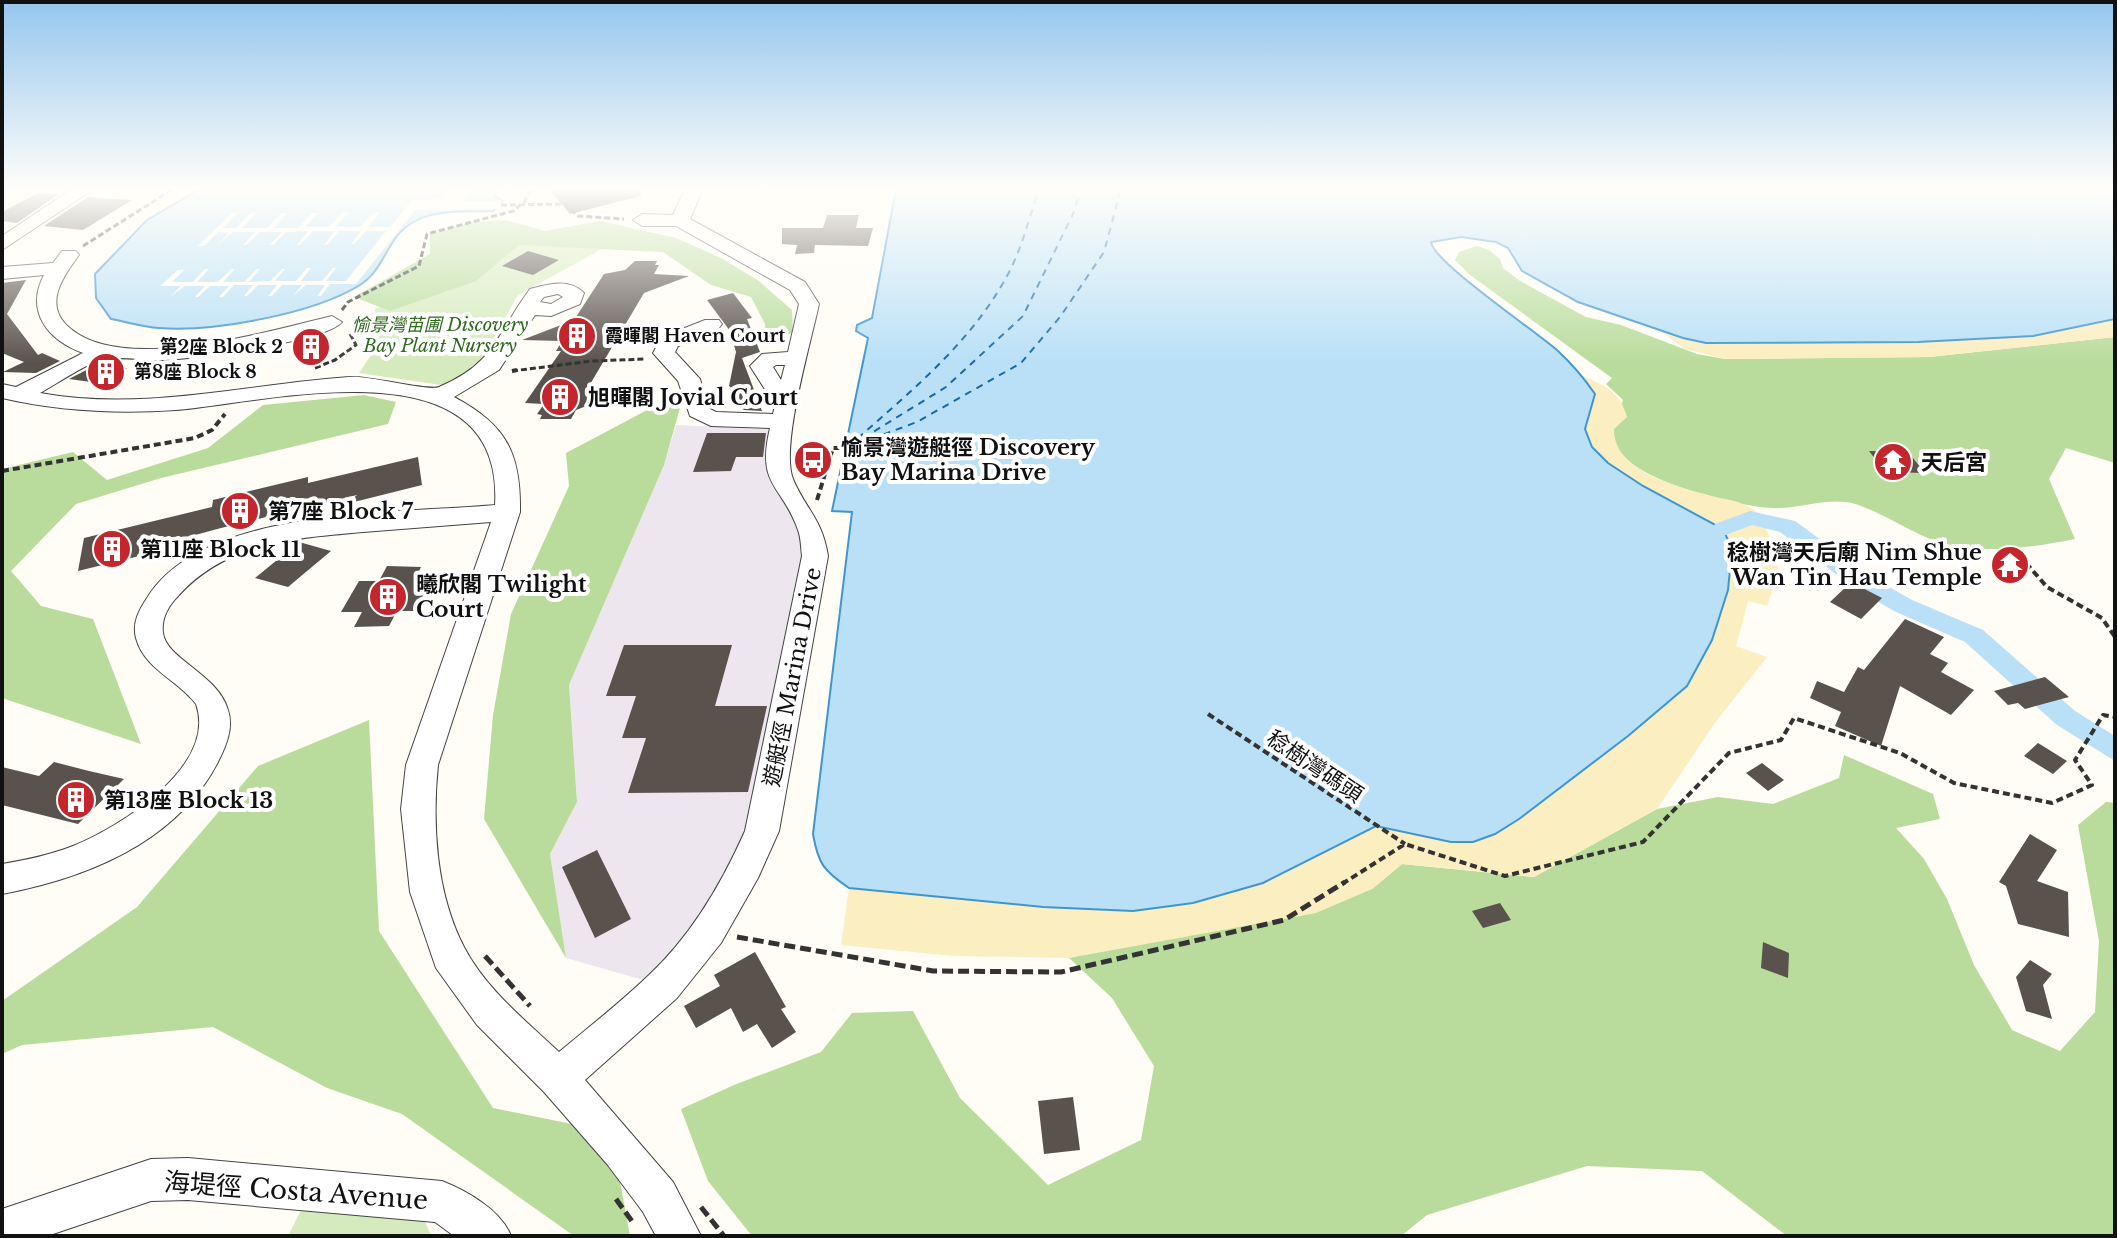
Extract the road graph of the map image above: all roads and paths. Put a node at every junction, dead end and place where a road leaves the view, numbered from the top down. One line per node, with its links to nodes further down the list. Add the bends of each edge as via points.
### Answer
1 (86, 247): 4 (path)
2 (424, 247): 7 (path, via 419,266 348,302)
3 (727, 247): 16 (street, 遊艇徑 Marina Drive, via 798,286 809,304)
4 (63, 262): 5 (street); 9 (street, via 46,288 44,307 51,324 63,336)
5 (2, 273)
6 (532, 307): 12 (street, via 518,320 497,359)
7 (335, 321): 9 (street, via 203,352); 11 (path, via 343,323 356,345)
8 (712, 324): 16 (street, via 670,342 664,353 689,379 698,411 711,419)
9 (101, 352): 13 (street)
10 (621, 360): 12 (path)
11 (310, 370)
12 (481, 373): 14 (street)
13 (10, 394): 14 (street, via 75,404 143,404 353,383)
14 (438, 396): 18 (street, via 460,407 497,446 507,470)
15 (226, 412): 17 (path, via 212,430 195,438)
16 (785, 414): 28 (street, 遊艇徑 Marina Drive, via 777,449 780,477 811,530 815,556 762,831 708,932 673,975)
17 (2, 471)
18 (507, 512): 24 (street, via 281,531 225,549 192,568 166,591 148,627 153,649 205,693 213,709 215,729 193,776 142,825 107,846 70,863); 28 (street, via 422,765 420,851 427,892 449,956 490,1012)
19 (2026, 563): 20 (path, via 2047,587 2102,618)
20 (2115, 637)
21 (1208, 714): 23 (path, 稔樹灣碼頭)
22 (2115, 717): 23 (path, 稔樹灣碼頭, via 2103,715 2075,760 2092,785 2052,803 1954,783 1900,753 1794,718 1781,740 1729,753 1643,842 1505,876)
23 (1405, 844): 25 (path, via 1284,920 1061,972 933,971)
24 (2, 879)
25 (727, 935)
26 (476, 946): 27 (path)
27 (539, 1017)
28 (558, 1078): 34 (street, via 658,1197)
29 (616, 1198): 33 (path)
30 (698, 1204): 35 (path)
31 (2, 1230): 32 (street, 海堤徑 Costa Avenue, via 151,1180 188,1179 442,1202)
32 (490, 1236)
33 (643, 1236)
34 (680, 1236)
35 (724, 1236)

